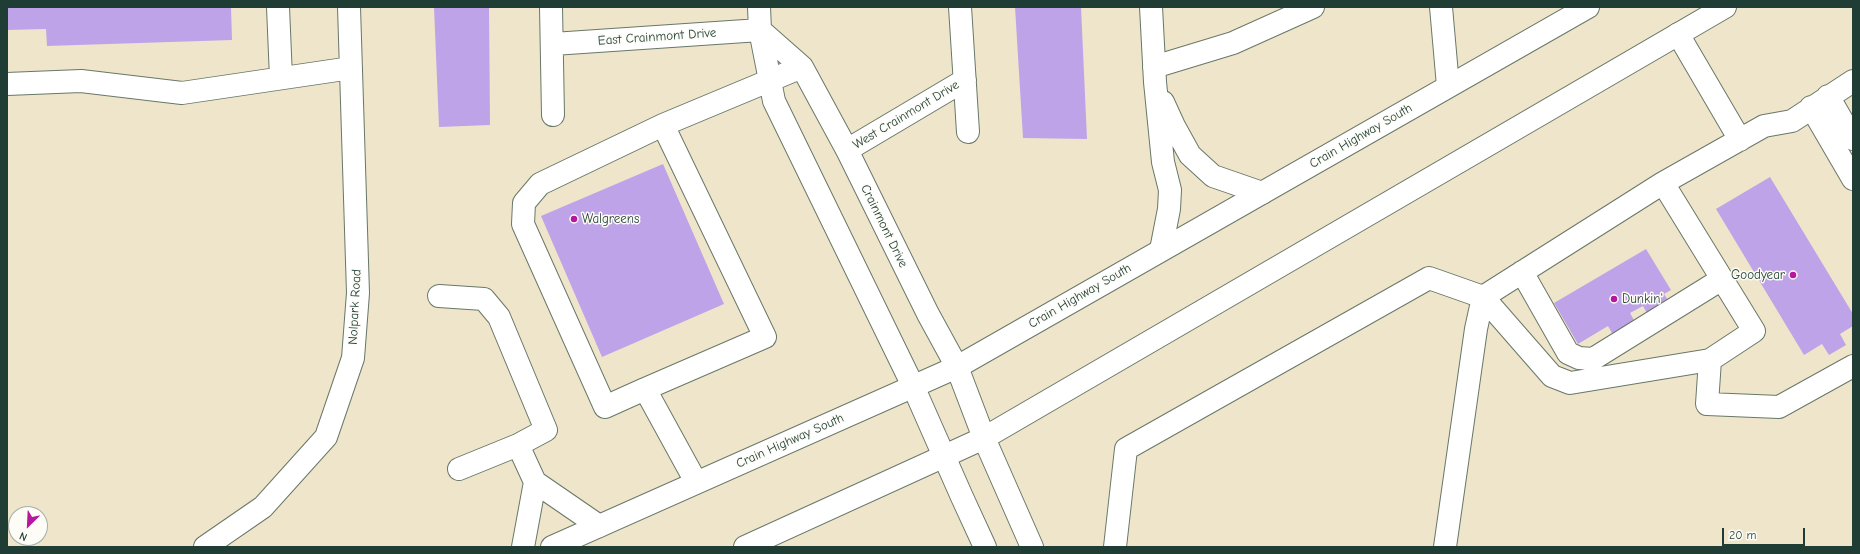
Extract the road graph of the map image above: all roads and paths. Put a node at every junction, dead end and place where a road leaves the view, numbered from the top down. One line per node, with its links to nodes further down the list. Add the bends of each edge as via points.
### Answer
1 (278, 7): 17 (main road)
2 (350, 7): 15 (main road, Nolpark Road)
3 (552, 7): 13 (main road)
4 (759, 7): 11 (main road)
5 (960, 7): 19 (main road, West Crainmont Drive)
6 (1150, 7): 16 (main road)
7 (1313, 7): 16 (main road, via 1233,43)
8 (1441, 7): 22 (main road)
9 (1588, 7): 22 (main road, Crain Highway South)
10 (1725, 7): 12 (main road)
11 (760, 30): 13 (main road, East Crainmont Drive); 14 (main road, Crainmont Drive); 18 (main road)
12 (1678, 34): 28 (main road); 43 (main road)
13 (553, 44): 24 (main road)
14 (802, 67): 18 (main road); 29 (main road, Crainmont Drive)
15 (351, 68): 17 (main road); 50 (main road, Nolpark Road, via 358,293 353,358 326,437 263,507)
16 (1154, 74): 32 (main road, via 1174,126 1190,155 1213,176); 33 (main road, via 1163,162 1170,190)
17 (281, 78): 21 (main road, via 182,93 81,81)
18 (770, 80): 25 (main road); 41 (main road, via 774,101)
19 (965, 80): 26 (main road, West Crainmont Drive); 29 (main road, West Crainmont Drive)
20 (1853, 81): 23 (main road)
21 (7, 84)
22 (1448, 86): 32 (main road, Crain Highway South)
23 (1819, 102): 27 (main road); 28 (main road, via 1792,121 1764,126); 30 (main road)
24 (553, 115)
25 (663, 125): 42 (main road, via 766,337); 42 (main road, via 540,184 524,202 524,224 605,407)
26 (968, 132)
27 (1853, 139)
28 (1740, 140): 31 (main road)
29 (847, 150): 40 (main road, Crainmont Drive)
30 (1853, 179)
31 (1663, 183): 34 (main road); 35 (main road)
32 (1262, 193): 33 (main road, Crain Highway South)
33 (1161, 250): 40 (main road, Crain Highway South)
34 (1522, 272): 35 (main road, via 1568,353 1580,358 1593,359); 37 (main road)
35 (1722, 279): 38 (main road, via 1754,331)
36 (439, 296): 44 (main road, via 484,299 499,317 546,430)
37 (1483, 297): 38 (main road, via 1552,376 1570,383); 56 (main road, via 1429,278 1126,448); 57 (main road)
38 (1710, 360): 39 (main road, via 1707,404 1784,406)
39 (1853, 366)
40 (957, 367): 41 (main road, Crain Highway South); 43 (main road, Crainmont Drive)
41 (914, 386): 45 (main road); 48 (main road, Crain Highway South)
42 (645, 389): 48 (main road)
43 (984, 438): 45 (main road); 55 (main road, Crainmont Drive)
44 (518, 445): 46 (main road); 47 (main road)
45 (944, 456): 53 (main road); 54 (main road)
46 (459, 469)
47 (535, 482): 49 (main road); 51 (main road)
48 (696, 482): 49 (main road, Crain Highway South)
49 (599, 526): 52 (main road, Crain Highway South)
50 (205, 547)
51 (523, 547)
52 (552, 547)
53 (745, 547)
54 (986, 547)
55 (1032, 547)
56 (1115, 547)
57 (1444, 547)

